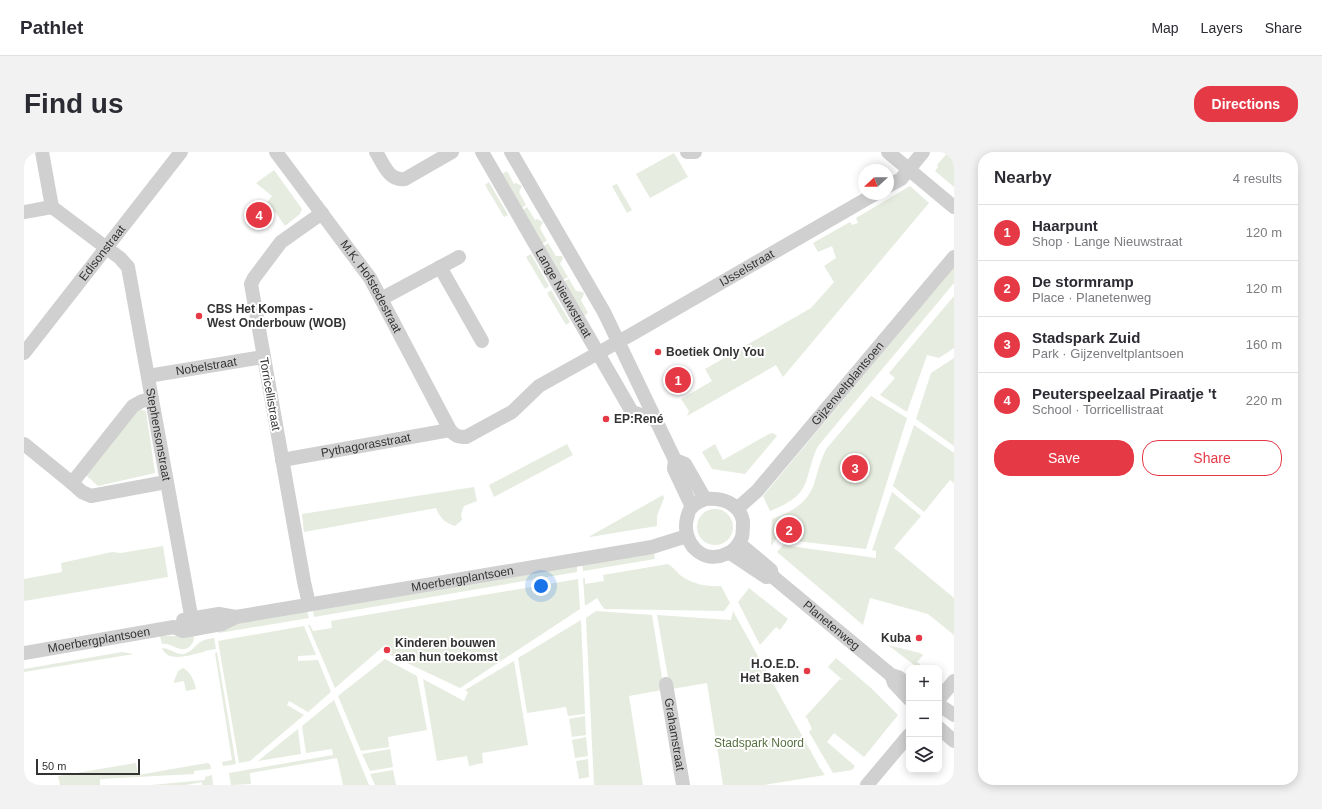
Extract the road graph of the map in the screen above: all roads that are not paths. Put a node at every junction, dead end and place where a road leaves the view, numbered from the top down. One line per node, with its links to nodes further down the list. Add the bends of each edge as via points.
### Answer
1 (42, 152): 15 (street)
2 (181, 152): 19 (street, Edisonstraat)
3 (276, 152): 18 (street, M.K. Hofstedestraat)
4 (376, 152): 5 (street, via 393,178 399,180)
5 (452, 152)
6 (482, 152): 27 (street, Lange Nieuwstraat)
7 (512, 152): 25 (street, Lange Nieuwstraat)
8 (687, 152): 9 (street)
9 (695, 152)
10 (888, 152): 12 (street)
11 (923, 152): 12 (street)
12 (909, 169): 13 (street); 16 (street)
13 (894, 183)
14 (865, 200): 25 (street, IJsselstraat)
15 (52, 207): 17 (street); 19 (street, Stephensonstraat)
16 (954, 207)
17 (24, 212)
18 (322, 212): 23 (street, M.K. Hofstedestraat, via 370,278); 28 (street, Torricellistraat, via 282,242 251,284)
19 (106, 248): 26 (street, Edisonstraat); 29 (street, Stephensonstraat, via 128,267)
20 (459, 257): 22 (street)
21 (954, 257): 40 (street, Gijzenveltplantsoen, via 757,491)
22 (440, 267): 23 (street); 24 (street)
23 (381, 299): 32 (street, M.K. Hofstedestraat)
24 (482, 341)
25 (619, 341): 27 (street, IJsselstraat); 31 (street, Lange Nieuwstraat)
26 (24, 353)
27 (598, 353): 31 (street, Lange Nieuwstraat, via 632,412); 32 (street, IJsselstraat, via 539,386 512,412 466,437 454,436)
28 (263, 357): 29 (street, Nobelstraat); 34 (street, Torricellistraat)
29 (148, 376): 30 (street, Stephensonstraat)
30 (152, 399): 36 (street, Stephensonstraat); 37 (street, via 142,400 133,406)
31 (656, 420): 35 (street, Lange Nieuwstraat)
32 (450, 430): 34 (street, Pythagorasstraat)
33 (24, 444): 37 (street)
34 (282, 460): 43 (street, Torricellistraat)
35 (676, 460): 38 (street, Lange Nieuwstraat, via 685,464); 39 (street, Lange Nieuwstraat, via 674,469)
36 (166, 482): 37 (street, via 91,496); 44 (street, Stephensonstraat)
37 (72, 483)
38 (705, 499): 39 (street); 40 (street, via 713,498 728,502)
39 (692, 507): 41 (street, via 685,526)
40 (738, 508): 42 (street, via 742,515 743,534)
41 (687, 536): 42 (street, via 690,544 705,555 722,556); 43 (street, Moerbergplantsoen, via 652,547)
42 (735, 548): 46 (street, Planetenweg, via 771,570 772,576)
43 (309, 604): 44 (street, Moerbergplantsoen, via 236,617 218,614)
44 (194, 623): 45 (street, Moerbergplantsoen, via 181,620 174,627)
45 (24, 652)
46 (891, 675): 48 (street, Planetenweg); 51 (street, Planetenweg, via 894,683)
47 (954, 681): 50 (street)
48 (906, 683)
49 (666, 684): 57 (street, Grahamstraat)
50 (942, 695)
51 (906, 696)
52 (942, 707): 53 (street)
53 (954, 715)
54 (942, 731): 56 (street)
55 (908, 737): 58 (street)
56 (954, 741)
57 (683, 785)
58 (867, 785)

